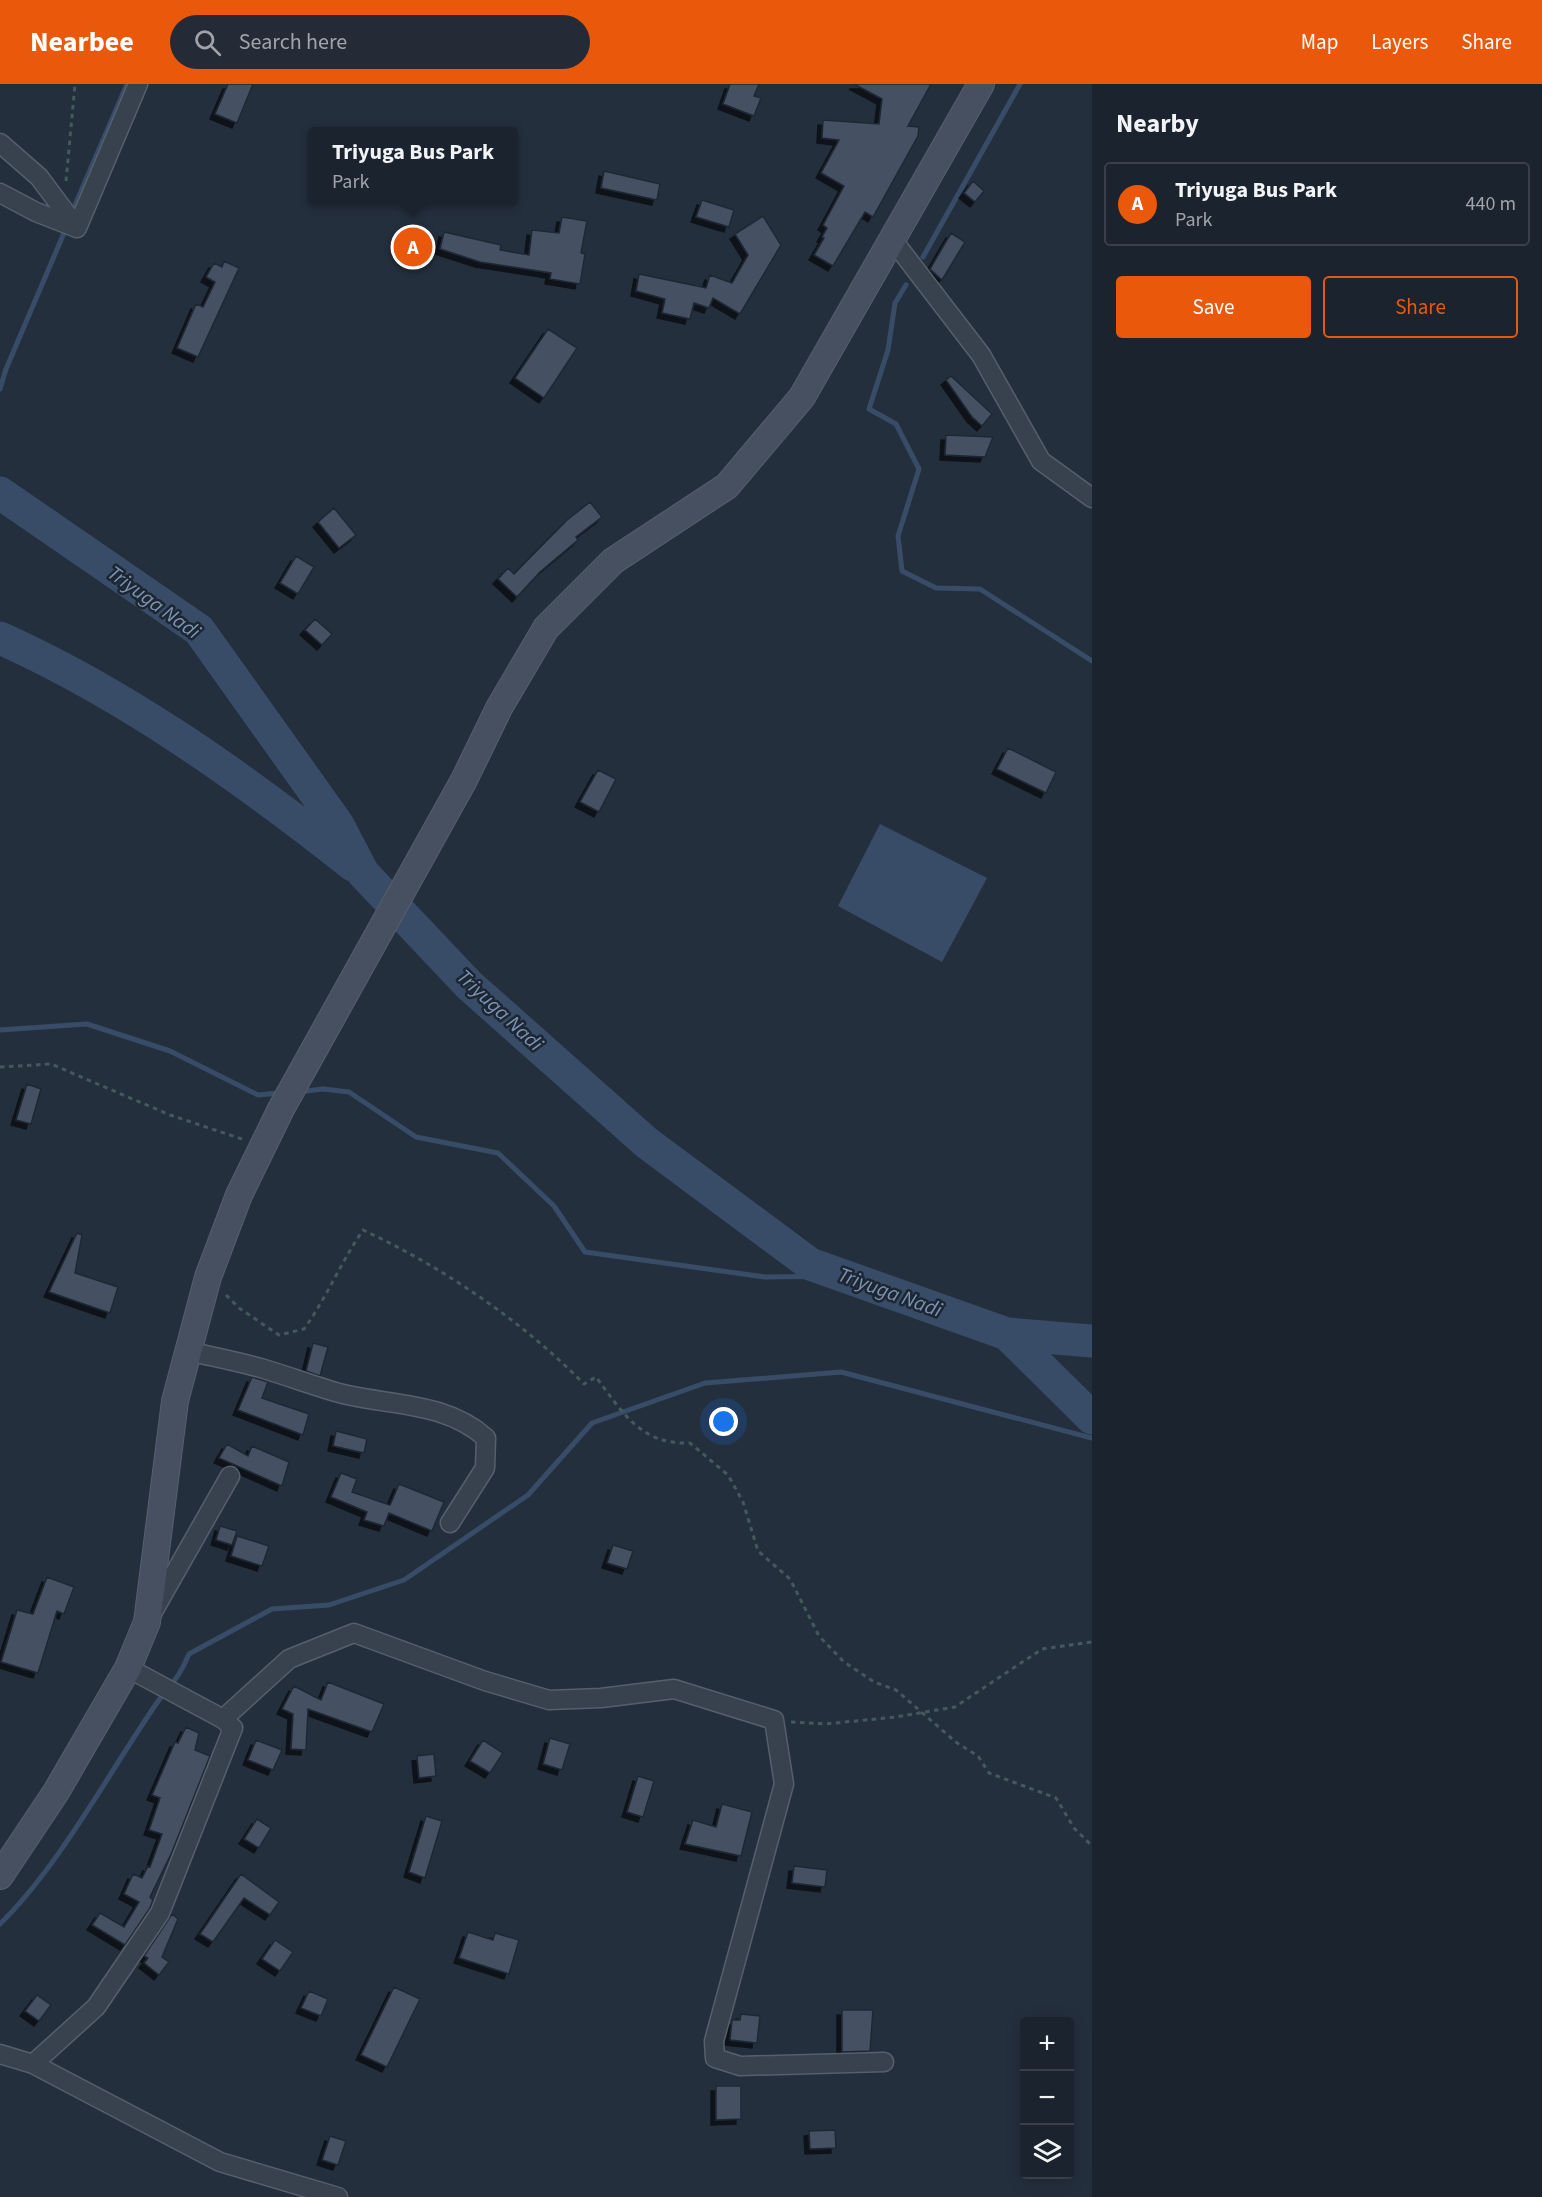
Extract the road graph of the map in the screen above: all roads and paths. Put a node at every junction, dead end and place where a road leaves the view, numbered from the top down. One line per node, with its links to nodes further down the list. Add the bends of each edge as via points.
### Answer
1 (75, 84): 6 (path)
2 (138, 84): 7 (street)
3 (981, 84): 8 (main road)
4 (0, 143): 6 (street, via 39,177)
5 (0, 193): 7 (street)
6 (63, 209): 7 (street)
7 (77, 228)
8 (892, 239): 9 (street, via 981,356 1041,461); 11 (main road, via 802,397 727,486 613,561 546,628)
9 (1092, 498)
10 (0, 1067): 11 (path, via 51,1064)
11 (261, 1150): 12 (main road)
12 (208, 1277): 13 (main road); 19 (path, via 239,1308 279,1335 304,1329 324,1302 363,1230 459,1282 514,1321 584,1384 596,1377 622,1412 648,1436 672,1444 690,1443 728,1475 743,1502 758,1551 790,1579 819,1636 844,1662 874,1682 896,1690)
13 (188, 1351): 15 (street, via 347,1394 425,1407 473,1426 486,1438 485,1468); 16 (main road, via 175,1401)
14 (230, 1476): 16 (street)
15 (450, 1523)
16 (147, 1622): 18 (main road)
17 (1092, 1642): 19 (path, via 1042,1649 955,1707)
18 (128, 1668): 20 (street); 23 (main road, via 56,1792)
19 (922, 1713): 21 (path, via 825,1724); 22 (path, via 978,1756 989,1773 1056,1798 1074,1828)
20 (223, 1719): 21 (street, via 289,1659 354,1633 485,1682 549,1700 674,1689); 26 (street, via 233,1728 160,1913 96,2007)
21 (774, 1720): 25 (street, via 784,1784 714,2041 714,2058 740,2066)
22 (1092, 1846)
23 (0, 1875)
24 (0, 2054): 26 (street)
25 (884, 2062)
26 (33, 2064): 27 (street, via 220,2162)
27 (338, 2197)

